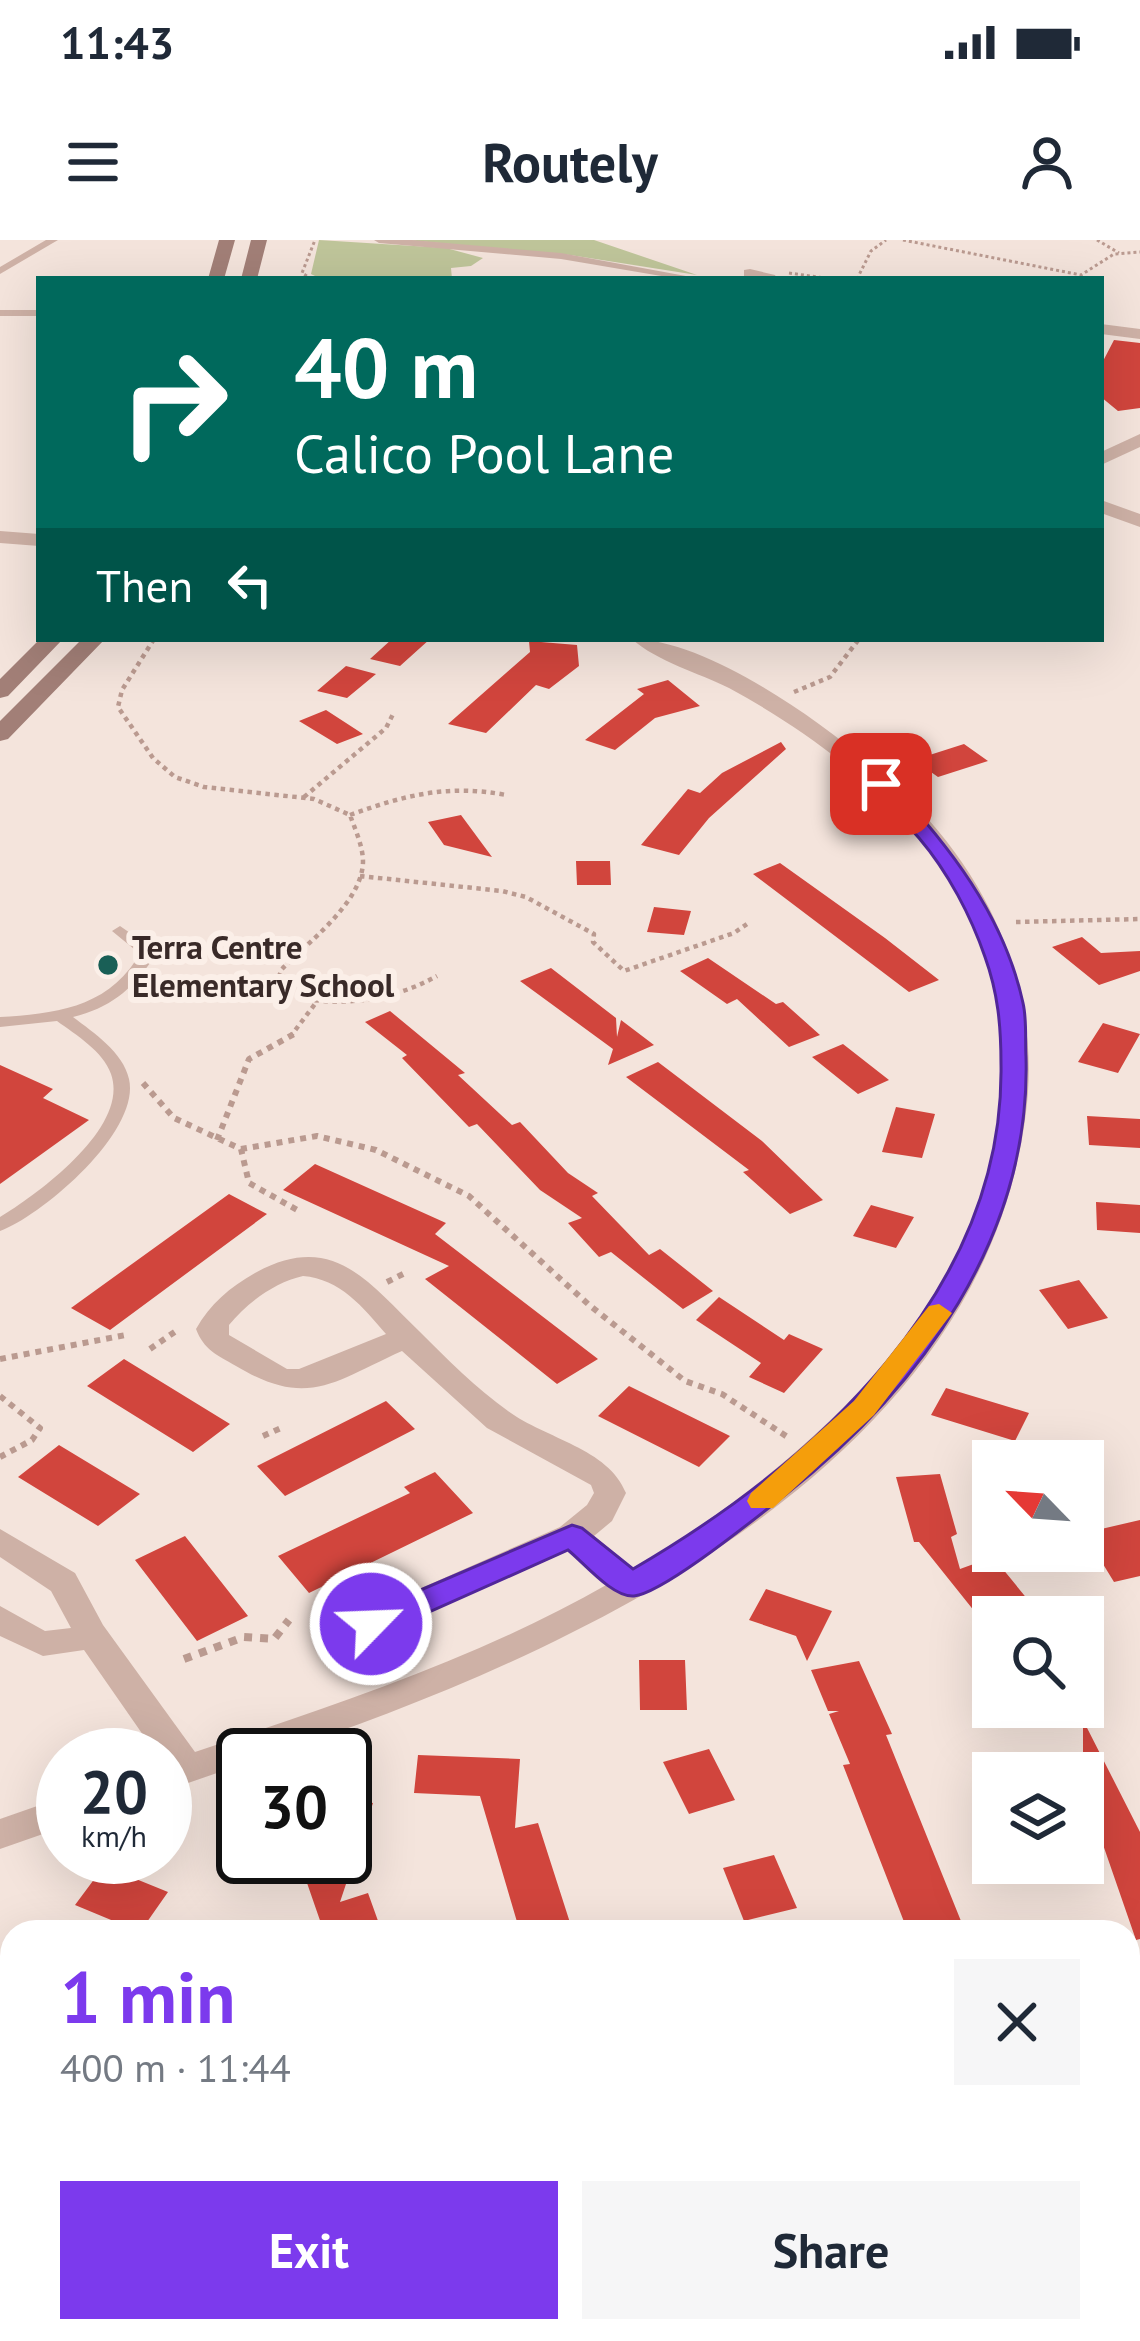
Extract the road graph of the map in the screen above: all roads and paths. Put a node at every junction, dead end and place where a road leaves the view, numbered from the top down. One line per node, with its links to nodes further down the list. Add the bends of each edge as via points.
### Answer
1 (53, 240): 11 (lane)
2 (227, 240): 12 (main road)
3 (259, 240): 13 (main road)
4 (315, 240): 14 (path)
5 (379, 240): 15 (lane)
6 (886, 240): 16 (path)
7 (903, 240): 10 (path, via 1081,275)
8 (1097, 240): 10 (path)
9 (1140, 252): 10 (path)
10 (1119, 253)
11 (0, 271)
12 (217, 276)
13 (250, 276)
14 (307, 276)
15 (679, 276)
16 (858, 276)
17 (0, 313): 18 (lane)
18 (36, 313)
19 (1104, 329): 20 (street)
20 (1140, 334)
21 (1140, 440): 22 (street)
22 (1104, 458)
23 (1104, 507): 24 (street)
24 (1140, 521)
25 (0, 536): 26 (street)
26 (36, 540)
27 (49, 642): 32 (main road)
28 (91, 642): 35 (main road)
29 (152, 642): 37 (path, via 118,707 153,758 204,787)
30 (649, 642): 67 (street, via 803,722 912,816 947,861 985,926 1012,1006 1015,1113 978,1242 929,1328 817,1454 702,1543)
31 (857, 642): 33 (path, via 830,676)
32 (0, 691)
33 (792, 694)
34 (393, 714): 37 (path)
35 (0, 734)
36 (506, 795): 38 (path, via 433,785)
37 (303, 797): 38 (path)
38 (350, 814): 39 (path)
39 (359, 875): 42 (path, via 526,897 594,934 623,971); 45 (path, via 277,982 288,996)
40 (1140, 919): 41 (path)
41 (1016, 922)
42 (747, 924)
43 (120, 931): 46 (lane, via 142,947 137,973 120,991)
44 (437, 976): 45 (path, via 383,997)
45 (315, 1003): 49 (path, via 292,1035 249,1059)
46 (62, 1017): 47 (lane); 48 (lane)
47 (0, 1022)
48 (109, 1056): 49 (path, via 134,1068 173,1121); 52 (lane, via 123,1083 113,1125 31,1208)
49 (217, 1140): 50 (path)
50 (242, 1149): 51 (path, via 241,1179); 63 (path, via 317,1136 376,1150 469,1196 685,1381 722,1394)
51 (299, 1211)
52 (0, 1225)
53 (405, 1273): 54 (path)
54 (383, 1284)
55 (176, 1331): 58 (path)
56 (126, 1335): 59 (path)
57 (406, 1337): 57 (street, via 299,1380 232,1351 211,1329 218,1312 281,1268 320,1264 368,1293); 65 (street, via 498,1420 604,1478 610,1493 600,1513)
58 (150, 1349)
59 (0, 1359)
60 (0, 1396): 64 (path, via 40,1428)
61 (281, 1428): 62 (path)
62 (263, 1436)
63 (789, 1438)
64 (0, 1457)
65 (572, 1536): 67 (street); 71 (street)
66 (0, 1541): 70 (street, via 62,1582)
67 (632, 1585): 74 (street, via 428,1686)
68 (0, 1619): 70 (street, via 40,1646)
69 (289, 1620): 72 (path, via 274,1639 244,1637)
70 (91, 1634): 73 (street)
71 (331, 1642)
72 (184, 1659)
73 (148, 1728)
74 (192, 1767)
75 (36, 1821): 76 (street)
76 (0, 1834)

